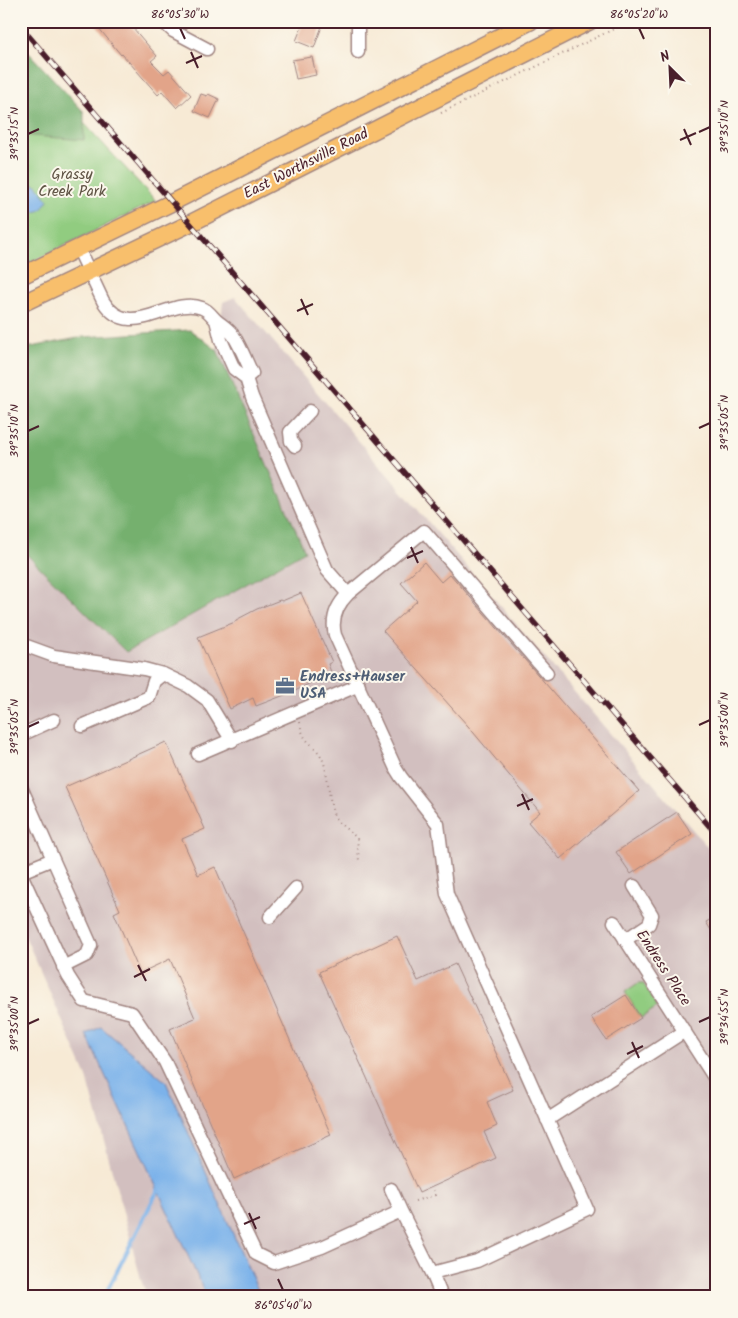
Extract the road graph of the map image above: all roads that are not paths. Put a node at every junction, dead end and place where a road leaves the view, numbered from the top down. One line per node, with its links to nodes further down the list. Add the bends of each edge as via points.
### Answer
1 (162, 21): 5 (street, via 173,31)
2 (358, 21): 6 (street)
3 (531, 21): 7 (main road, East Worthsville Road)
4 (590, 21): 8 (main road, East Worthsville Road)
5 (207, 49)
6 (358, 52)
7 (78, 248): 8 (street); 9 (main road, East Worthsville Road)
8 (88, 271): 10 (main road, East Worthsville Road); 13 (street, via 108,309 116,316 141,318 190,306 210,312 234,368 249,376 252,397 328,570)
9 (21, 276)
10 (21, 304)
11 (310, 411): 12 (street, via 290,432)
12 (295, 446)
13 (348, 594): 15 (street, via 424,531); 17 (street, via 333,617 333,626)
14 (21, 644): 16 (street, via 54,656)
15 (547, 673)
16 (163, 674): 19 (street, via 154,682 148,697); 21 (street, via 207,700)
17 (359, 685): 21 (street); 34 (street, via 401,778 438,824 446,894)
18 (54, 720): 20 (street)
19 (82, 726)
20 (21, 735)
21 (232, 741): 22 (street)
22 (198, 754)
23 (21, 787): 24 (street)
24 (53, 859): 25 (street); 31 (street, via 91,945 87,956)
25 (21, 873): 31 (street)
26 (634, 886): 30 (street, via 652,915 649,924)
27 (296, 888): 28 (street)
28 (270, 917)
29 (614, 922): 30 (street, Endress Place)
30 (625, 940): 32 (street, Endress Place)
31 (63, 966): 36 (street, via 84,1002 132,1012 165,1062 256,1254 274,1263 322,1247)
32 (685, 1031): 33 (street, Endress Place); 34 (street)
33 (717, 1082)
34 (547, 1120): 37 (street, via 587,1209 477,1261)
35 (391, 1189): 36 (street)
36 (401, 1211): 37 (street)
37 (432, 1273): 38 (street)
38 (442, 1297)

